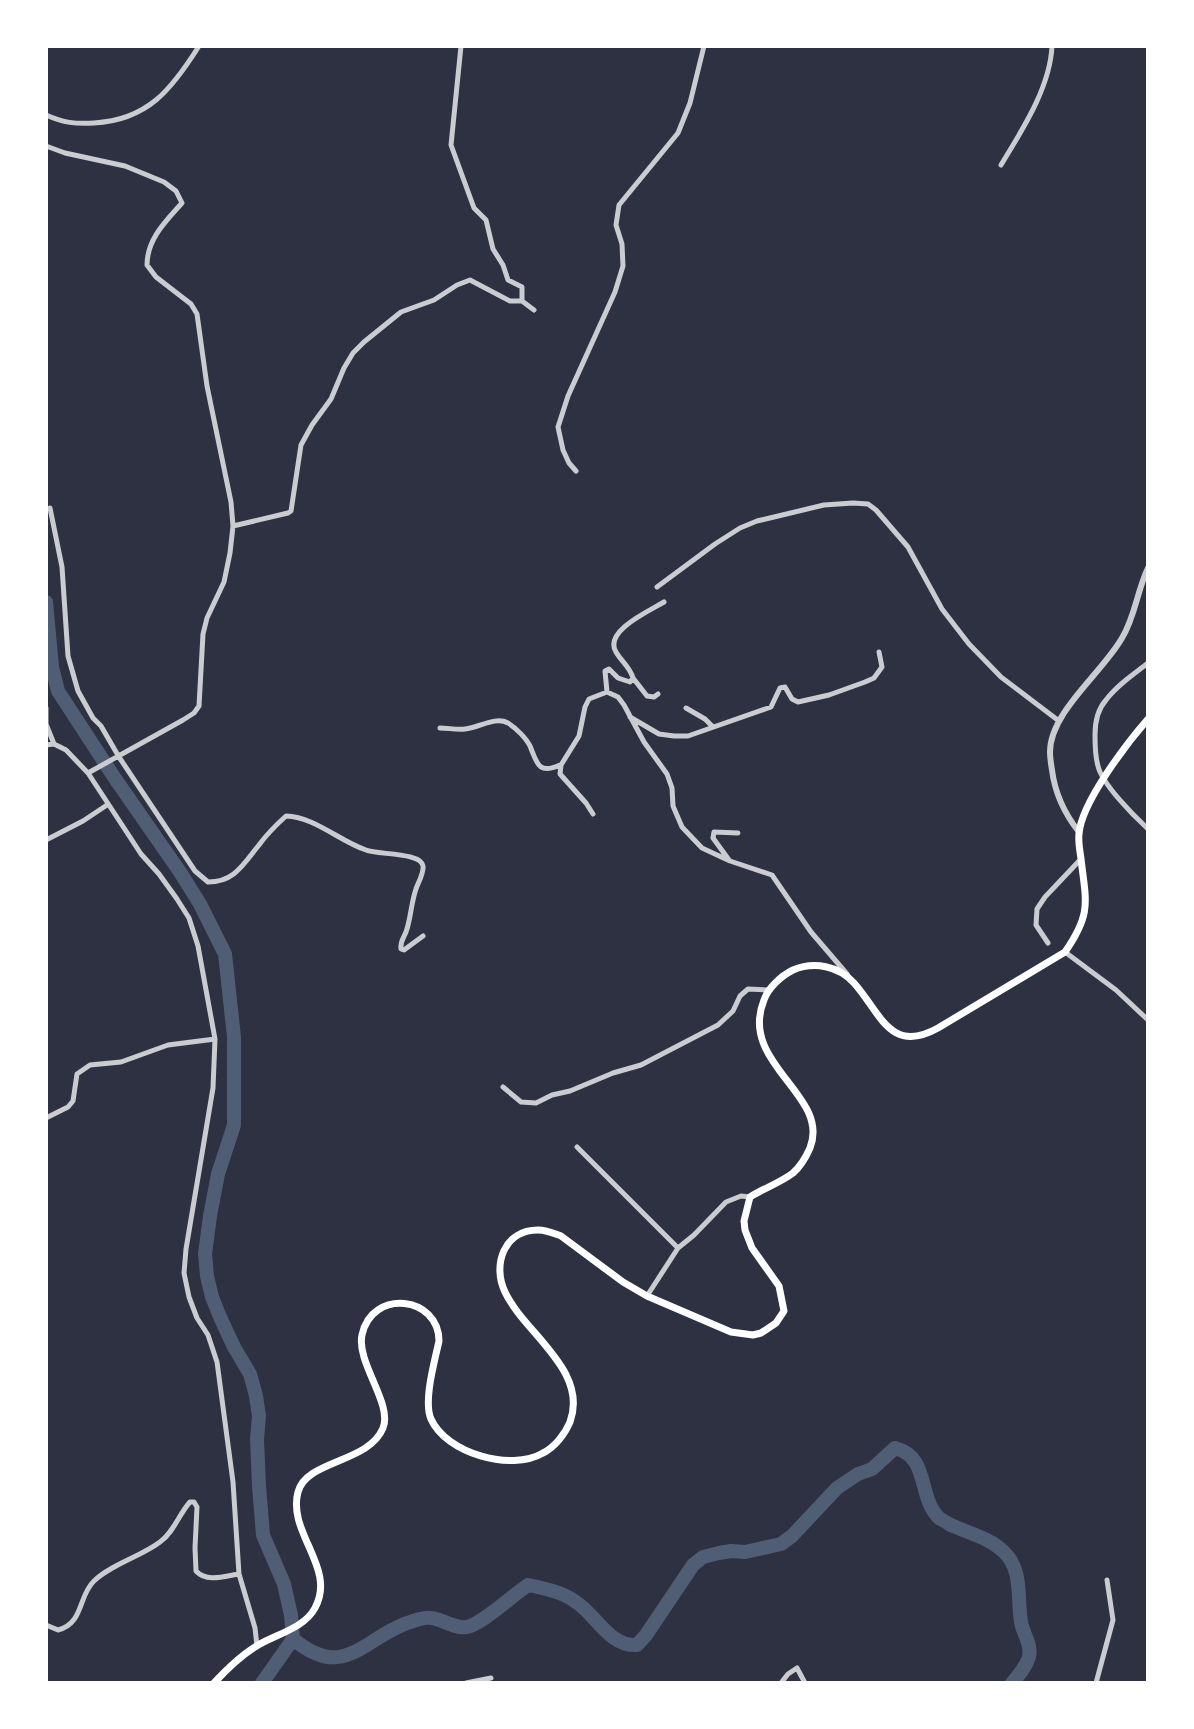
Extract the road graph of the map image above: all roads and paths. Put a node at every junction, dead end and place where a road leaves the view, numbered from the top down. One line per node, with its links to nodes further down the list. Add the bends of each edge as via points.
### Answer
1 (199, 46): 5 (street, via 169,87 128,118 75,124)
2 (461, 46): 8 (street, via 451,145 508,280 522,287)
3 (704, 46): 10 (street, via 678,133 619,205 616,225 623,266 558,427 563,450)
4 (1052, 46): 7 (street, via 1033,111)
5 (46, 115)
6 (46, 146): 12 (street, via 164,182 182,203 157,232 147,265 197,314)
7 (1001, 165)
8 (522, 301): 9 (street); 12 (street, via 510,301 470,280 385,324 353,353 305,437 291,511)
9 (534, 310)
10 (576, 471)
11 (50, 508): 30 (street, via 62,567 68,656 75,681)
12 (233, 526): 30 (street, via 224,582 203,634 199,706)
13 (1148, 568): 25 (street, via 1122,639)
14 (657, 587): 25 (street, via 757,521 824,505 868,504 908,547 942,609 969,644 1001,677)
15 (664, 602): 18 (street, via 626,624 613,643)
16 (879, 652): 26 (street, via 882,667 874,678 798,702 780,688 771,707)
17 (1148, 663): 33 (street, via 1100,709 1095,747)
18 (633, 678): 19 (street, via 623,681 605,671); 20 (street, via 647,696)
19 (607, 692): 23 (street, via 618,697); 31 (street, via 589,699 579,736)
20 (658, 694)
21 (46, 708): 28 (street)
22 (686, 708): 26 (street)
23 (630, 716): 26 (street, via 659,734 674,736); 41 (street, via 667,774 682,827 702,848)
24 (1148, 719): 33 (main road)
25 (1059, 721): 37 (street, via 1050,751 1053,779 1062,807)
26 (713, 727)
27 (440, 728): 31 (street, via 462,730 499,720 524,737 542,768)
28 (54, 744): 29 (street); 32 (street)
29 (46, 745)
30 (117, 758): 32 (street); 42 (street, via 208,882 243,868 286,816 365,850 417,858 423,867 401,949)
31 (561, 765): 35 (street, via 560,774)
32 (88, 773): 34 (street)
33 (1104, 779): 36 (street); 37 (main road)
34 (107, 805): 39 (street); 48 (street, via 189,918)
35 (593, 814)
36 (1148, 829)
37 (1079, 832): 40 (main road)
38 (738, 833): 41 (street, via 713,834)
39 (46, 840)
40 (1081, 859): 43 (street, via 1037,909 1036,925); 44 (main road, via 1085,914)
41 (730, 861): 45 (street, via 772,875)
42 (423, 936)
43 (1048, 943)
44 (1065, 952): 45 (main road, via 921,1035 888,1028); 47 (street)
45 (853, 981): 46 (main road, via 815,964 792,971)
46 (769, 990): 49 (street, via 748,989 718,1025 641,1065 570,1091 536,1103 521,1102); 52 (main road, via 759,1024 763,1045 804,1104 814,1137 792,1174)
47 (1148, 1020)
48 (215, 1039): 50 (street, via 90,1065 77,1074 73,1101); 55 (street, via 213,1088 184,1273 217,1362)
49 (503, 1087)
50 (46, 1118)
51 (577, 1147): 53 (street)
52 (750, 1197): 53 (street, via 726,1202); 54 (main road, via 745,1230 779,1286 784,1311 776,1323 753,1335 731,1332)
53 (678, 1248): 54 (street)
54 (647, 1296): 58 (main road, via 549,1231 518,1235 504,1249 498,1267 503,1289 567,1374 573,1397 573,1413 558,1442 542,1454 510,1461 459,1447 431,1419 428,1398 439,1341 433,1320 413,1305 390,1304 372,1314 361,1348 378,1394 382,1430 360,1452 311,1475 298,1491 299,1523 316,1562 321,1594 303,1622)
55 (239, 1574): 57 (street, via 207,1578 196,1571 197,1507 190,1502 163,1540 91,1584 70,1624 58,1630); 58 (street)
56 (1107, 1580): 64 (street, via 1113,1620)
57 (46, 1625)
58 (260, 1644): 60 (main road)
59 (491, 1678): 61 (street)
60 (214, 1683)
61 (466, 1683)
62 (781, 1683): 63 (street, via 797,1668)
63 (805, 1683)
64 (1096, 1683)

